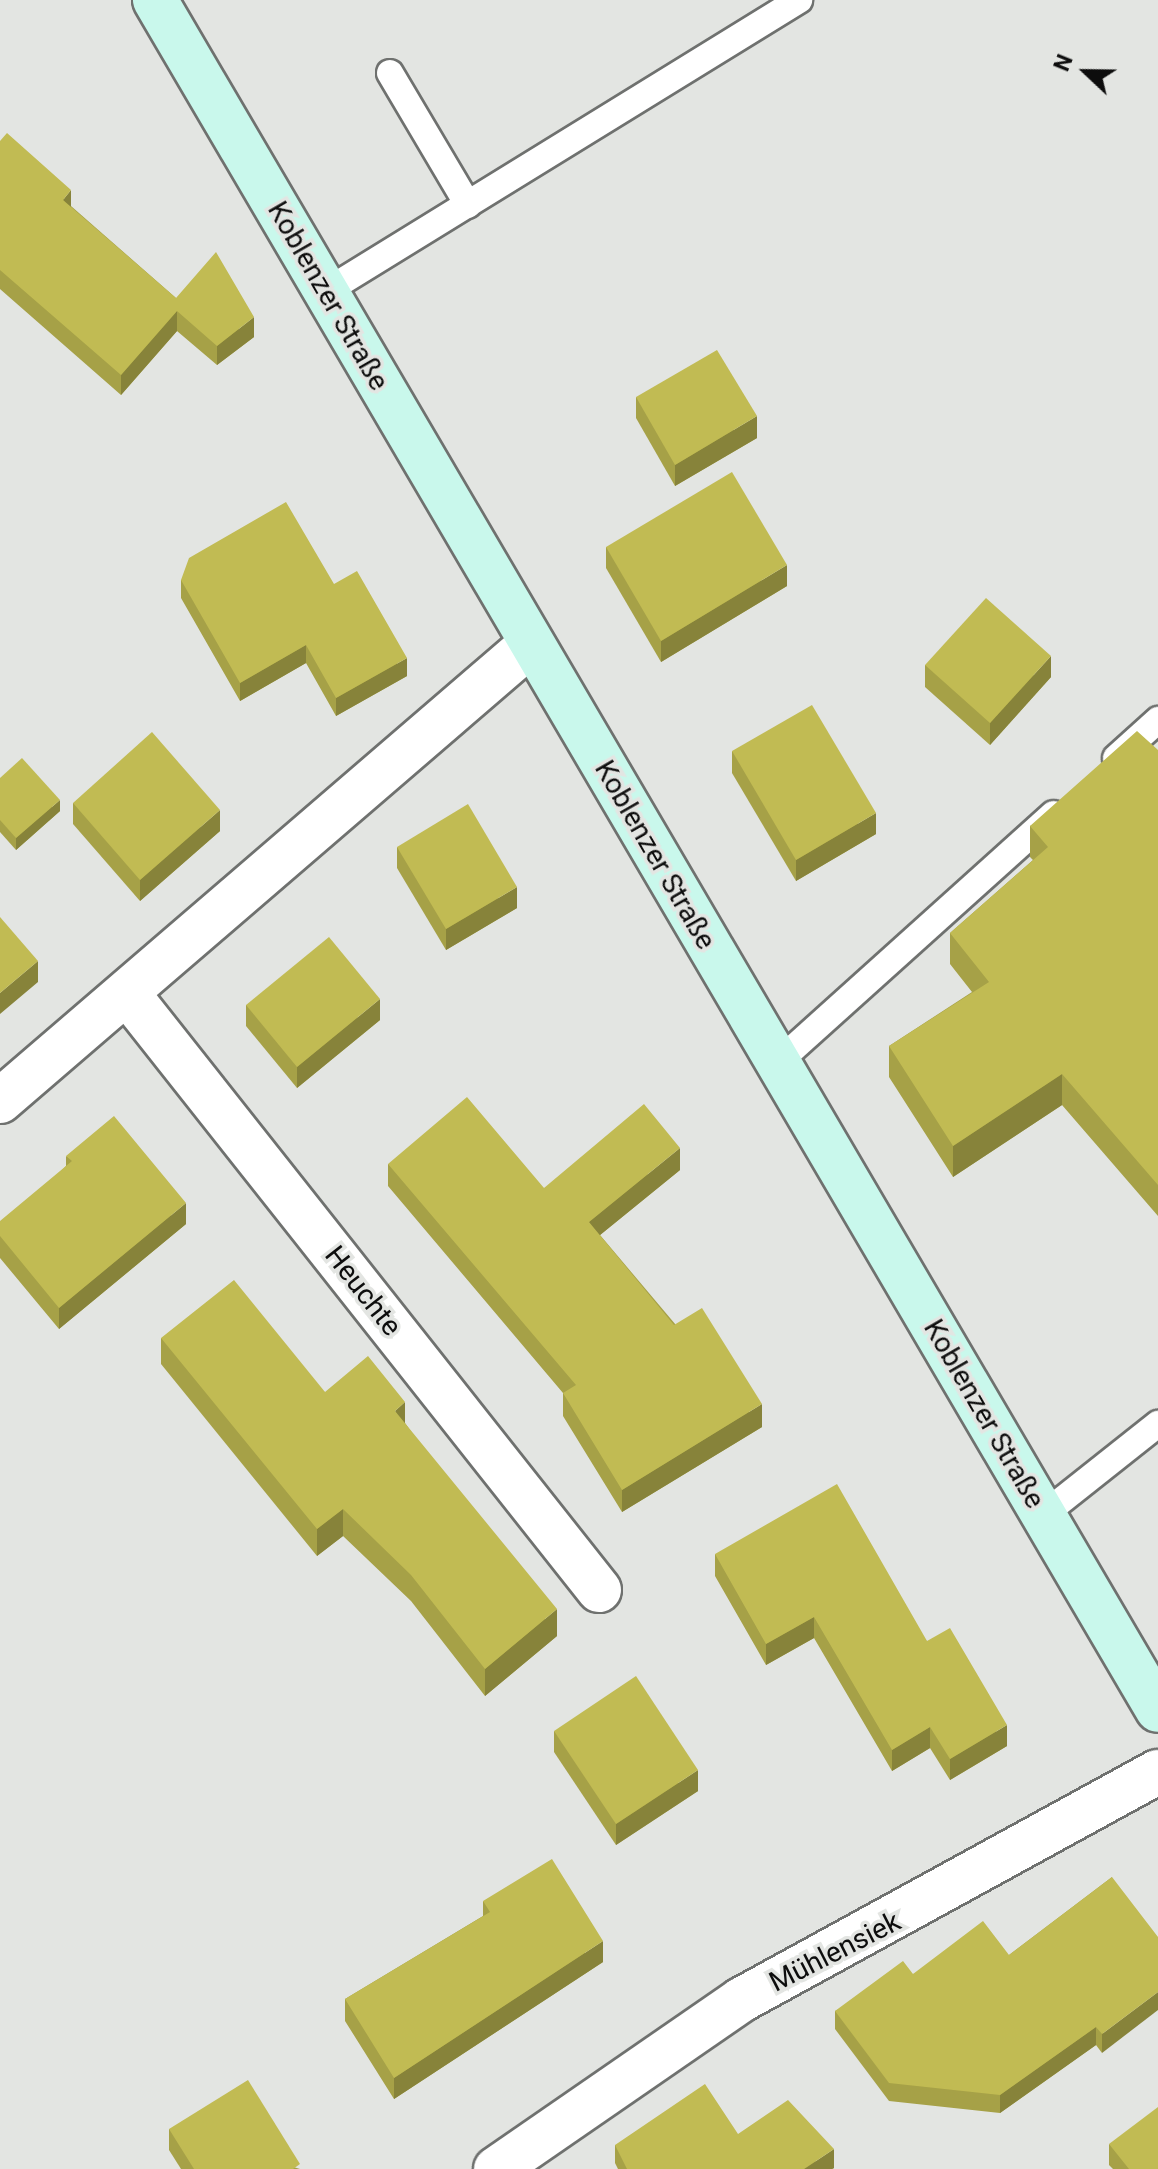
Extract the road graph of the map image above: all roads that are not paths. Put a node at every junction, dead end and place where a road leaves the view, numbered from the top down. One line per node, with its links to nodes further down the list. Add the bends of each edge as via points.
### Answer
1 (155, 0): 5 (main road, Koblenzer Straße)
2 (799, 0): 4 (lane)
3 (390, 73): 4 (lane)
4 (468, 205): 5 (lane)
5 (325, 292): 6 (main road, Koblenzer Straße)
6 (531, 644): 10 (street); 11 (main road, Koblenzer Straße)
7 (1158, 720): 8 (lane)
8 (1099, 774)
9 (1075, 795): 11 (lane)
10 (127, 993): 12 (street); 15 (street, Heuchte)
11 (777, 1063): 14 (main road, Koblenzer Straße)
12 (0, 1101)
13 (1158, 1424): 14 (lane)
14 (1043, 1515): 16 (main road, Koblenzer Straße)
15 (599, 1590)
16 (1158, 1710)
17 (1158, 1772): 18 (street, Mühlensiek, via 915,1911 741,2000)
18 (519, 2163)

